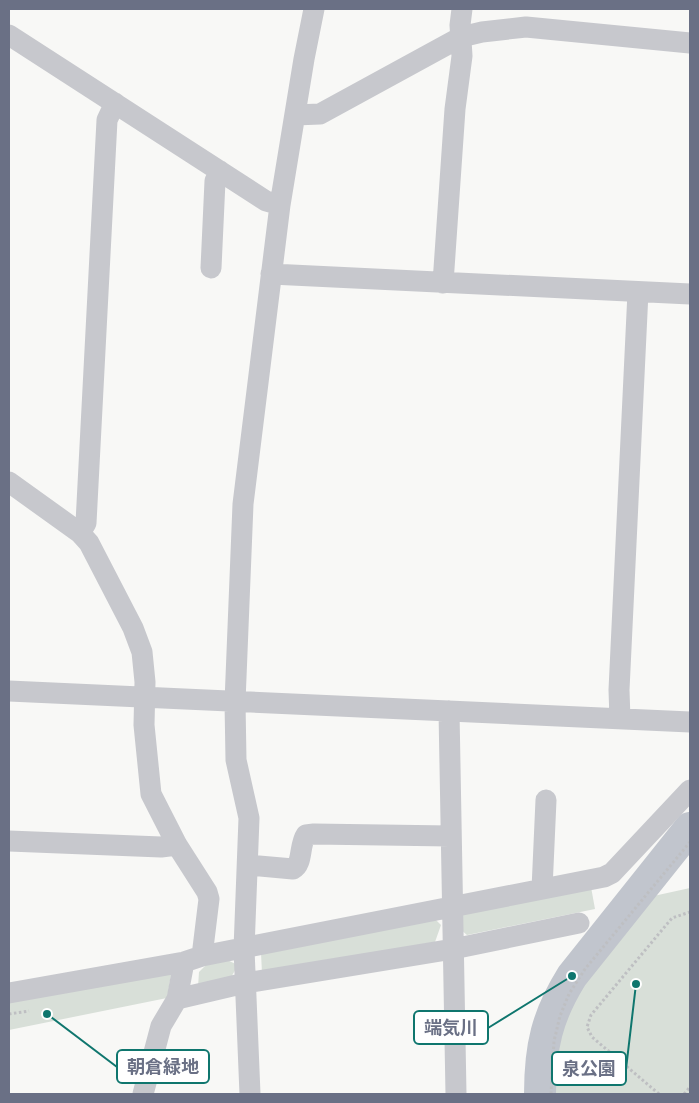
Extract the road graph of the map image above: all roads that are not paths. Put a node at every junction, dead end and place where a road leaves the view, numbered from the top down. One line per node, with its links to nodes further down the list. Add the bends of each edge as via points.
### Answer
1 (314, 9): 7 (street)
2 (462, 9): 4 (street)
3 (9, 35): 6 (street)
4 (461, 37): 5 (street, via 526,27); 7 (street, via 320,114); 12 (street)
5 (690, 43)
6 (115, 103): 8 (street); 16 (street, via 107,120 86,523)
7 (295, 115): 9 (street)
8 (220, 171): 9 (street, via 266,200); 10 (street, via 215,181)
9 (280, 205): 11 (street)
10 (211, 268)
11 (271, 274): 12 (street); 19 (street, via 243,494)
12 (443, 282): 13 (street)
13 (638, 292): 14 (street); 21 (street)
14 (690, 294)
15 (9, 482): 16 (street)
16 (80, 533): 18 (street, via 89,543 120,602 142,652)
17 (9, 692): 18 (street)
18 (144, 699): 19 (street); 27 (street, via 151,794)
19 (235, 702): 20 (street); 28 (street, via 236,760 249,818)
20 (449, 711): 21 (street); 25 (street)
21 (620, 719): 22 (street)
22 (690, 722)
23 (690, 790): 29 (street, via 612,873)
24 (546, 800): 29 (street)
25 (450, 836): 28 (street, via 314,834 302,841 299,864 293,869); 30 (street)
26 (9, 841): 27 (street)
27 (177, 845): 34 (street, via 209,899)
28 (249, 866): 32 (street)
29 (542, 889): 30 (street)
30 (451, 907): 32 (street); 33 (street)
31 (579, 923): 33 (street)
32 (244, 949): 34 (street); 35 (street)
33 (453, 949): 35 (street); 40 (street)
34 (193, 959): 36 (street); 37 (street)
35 (245, 983): 37 (street); 39 (street)
36 (9, 993)
37 (177, 999): 38 (street, via 161,1026)
38 (143, 1094)
39 (250, 1094)
40 (456, 1094)

